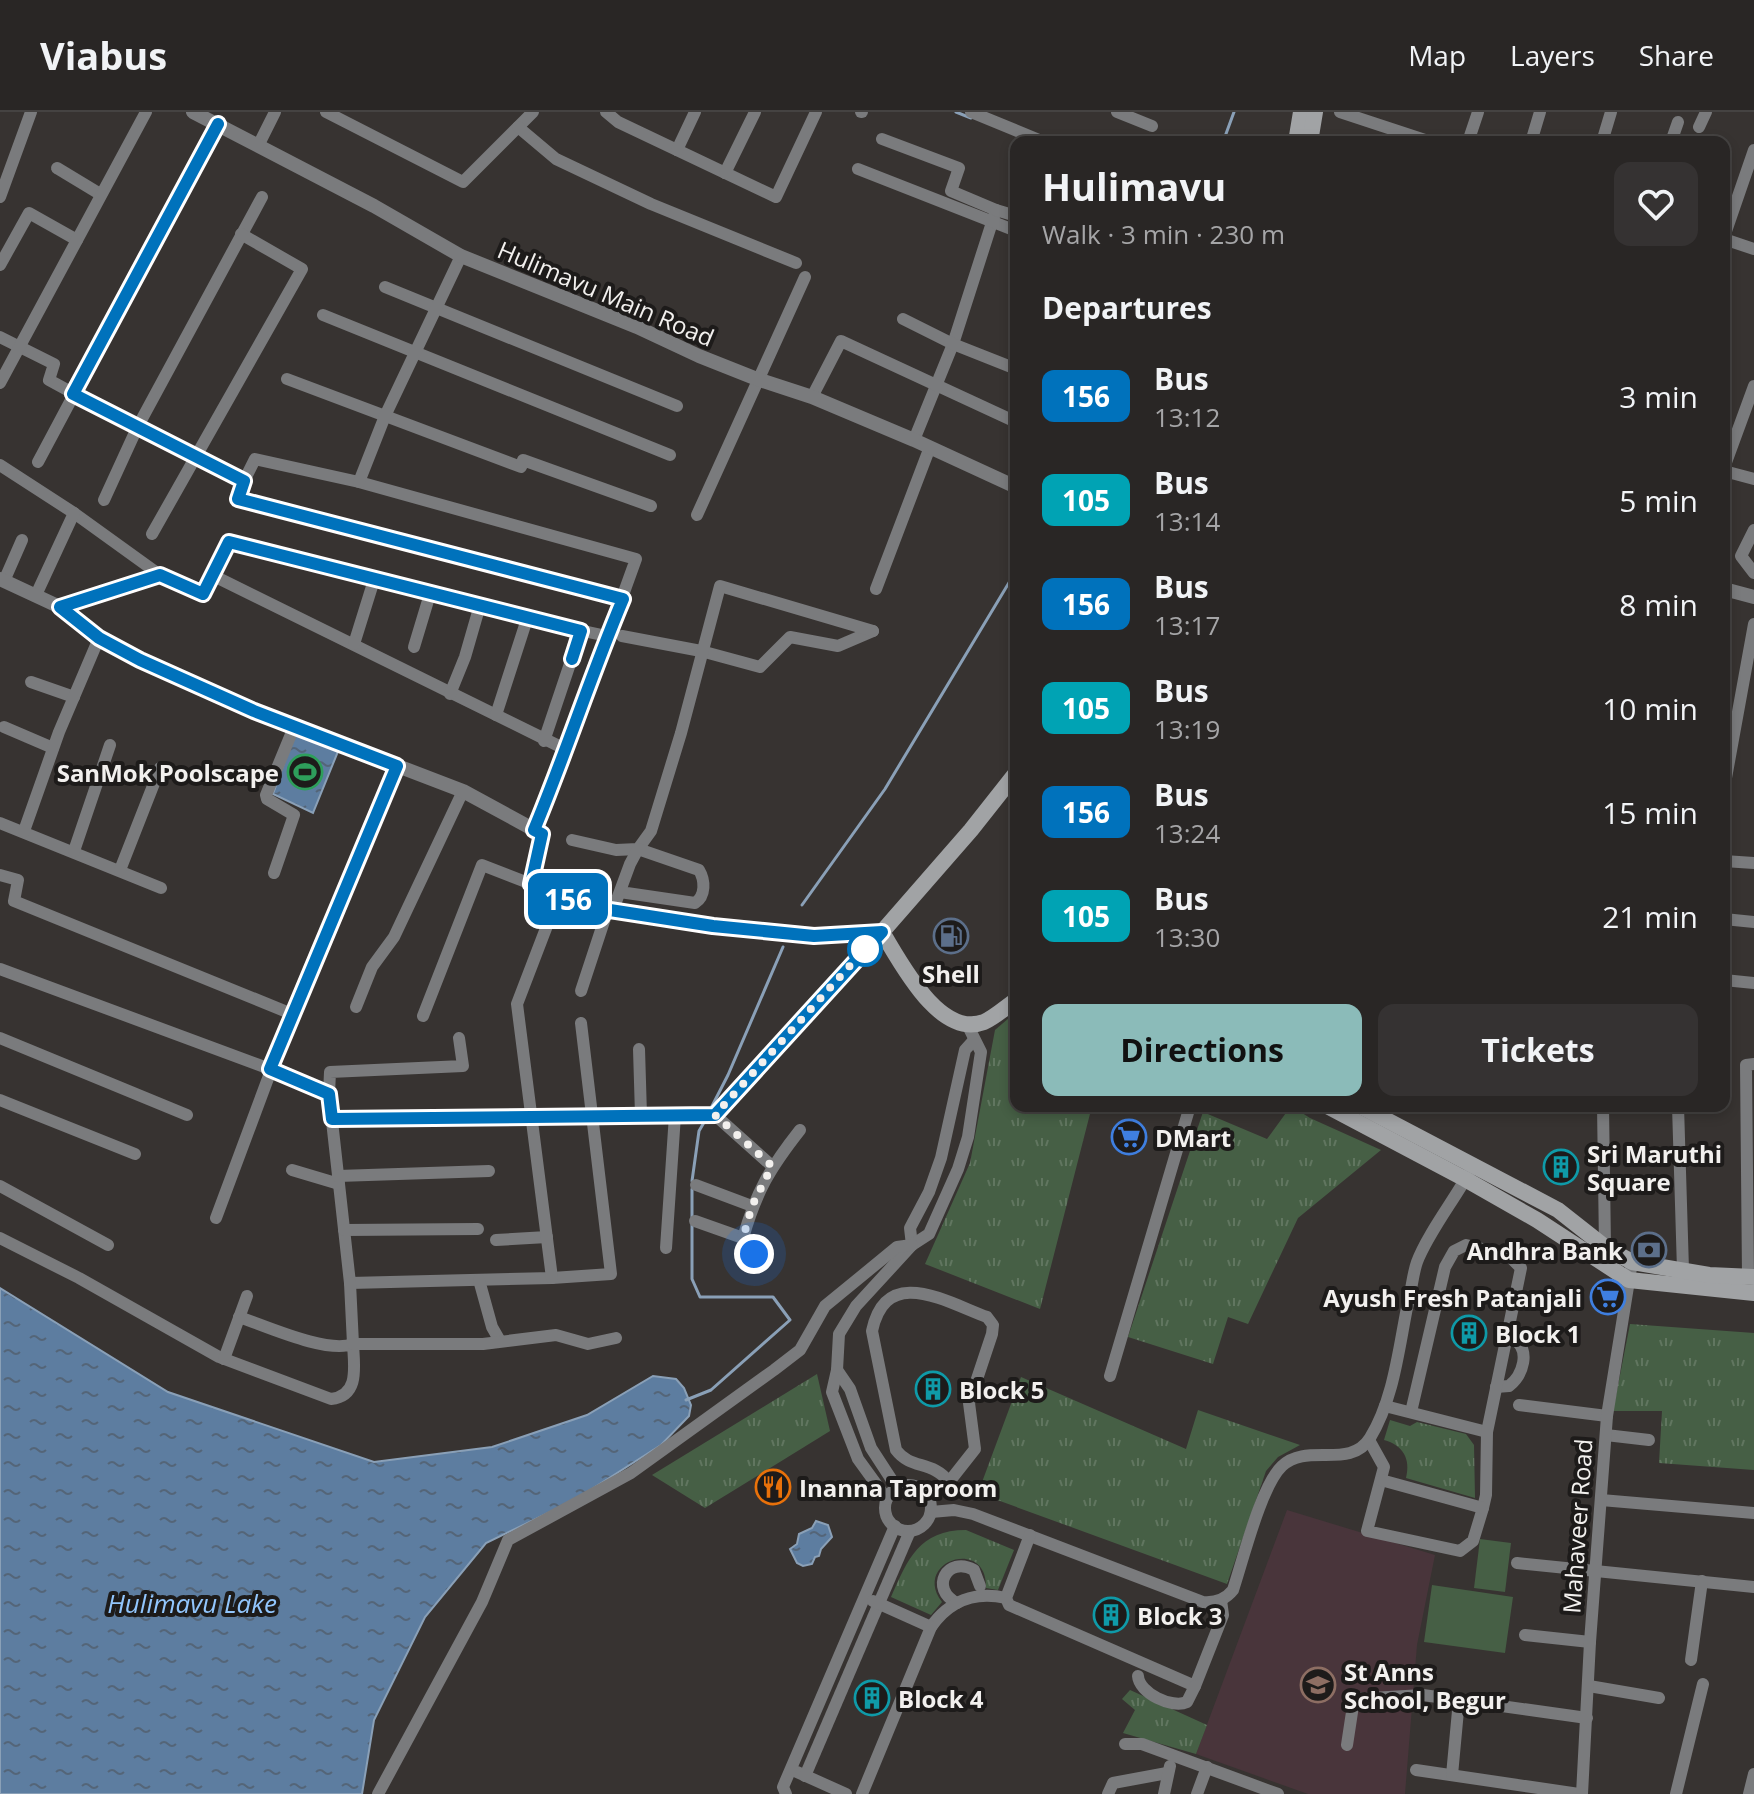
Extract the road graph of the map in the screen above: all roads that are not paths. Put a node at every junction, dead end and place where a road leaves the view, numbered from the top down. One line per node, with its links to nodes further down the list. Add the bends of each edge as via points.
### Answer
1 (31, 112): 41 (street)
2 (146, 112): 40 (street)
3 (193, 112): 21 (street, Hulimavu Main Road)
4 (275, 112): 34 (street)
5 (326, 112): 23 (street, via 463,182)
6 (533, 112): 23 (street)
7 (606, 112): 35 (street)
8 (695, 112): 35 (street)
9 (755, 112): 39 (street)
10 (816, 112): 39 (street, via 776,197)
11 (971, 112): 25 (street)
12 (1117, 112): 22 (street)
13 (1301, 112): 26 (main road)
14 (1315, 112): 27 (main road)
15 (1340, 112): 28 (street)
16 (1478, 112): 29 (street)
17 (1540, 112): 30 (street)
18 (1611, 112): 31 (street)
19 (1706, 112): 24 (street)
20 (1678, 122): 32 (street)
21 (218, 124): 34 (street, Hulimavu Main Road); 69 (street)
22 (1152, 126)
23 (518, 127): 52 (street, via 556,159)
24 (1699, 127)
25 (1029, 136)
26 (1297, 136)
27 (1311, 136)
28 (1413, 136)
29 (1470, 136)
30 (1533, 136)
31 (1604, 136)
32 (1673, 136)
33 (882, 139): 43 (street, via 959,168 951,191)
34 (259, 144): 51 (street, Hulimavu Main Road)
35 (677, 150): 39 (street)
36 (1754, 150): 45 (street)
37 (57, 168): 40 (street)
38 (858, 169): 43 (street)
39 (725, 173)
40 (100, 194): 48 (street)
41 (0, 197)
42 (262, 197): 47 (street)
43 (994, 216): 44 (street); 46 (street); 60 (street)
44 (1010, 216)
45 (1730, 220)
46 (1010, 227)
47 (241, 234): 74 (street); 79 (street, via 302,269)
48 (77, 240): 53 (street, via 29,213); 61 (street)
49 (1730, 240): 50 (street)
50 (1754, 249)
51 (461, 256): 56 (street); 65 (street, Hulimavu Main Road)
52 (796, 263)
53 (0, 265)
54 (805, 277): 65 (street)
55 (385, 287): 56 (street)
56 (436, 309): 62 (street); 71 (street)
57 (323, 315): 62 (street)
58 (903, 319): 60 (street)
59 (0, 337): 61 (street)
60 (953, 344): 63 (street); 67 (street)
61 (19, 346): 66 (street); 69 (street, via 54,364 49,380)
62 (416, 351): 72 (street); 78 (street)
63 (1010, 367)
64 (287, 379): 72 (street)
65 (757, 379): 70 (street, Hulimavu Main Road); 90 (street)
66 (0, 383)
67 (937, 384): 70 (street, via 841,341); 73 (street); 75 (street)
68 (1754, 386): 77 (street)
69 (73, 394): 74 (street); 80 (street)
70 (812, 397): 75 (street, Hulimavu Main Road)
71 (677, 406)
72 (385, 416): 85 (street); 88 (street, via 521,467 523,460)
73 (1010, 419)
74 (137, 428): 79 (street); 87 (street)
75 (914, 440): 76 (street, Hulimavu Main Road)
76 (930, 447): 86 (street, Hulimavu Main Road); 99 (street)
77 (1730, 452)
78 (670, 455)
79 (194, 456): 84 (street); 92 (street)
80 (38, 462)
81 (0, 465): 89 (street)
82 (1730, 471): 83 (street)
83 (1754, 479)
84 (244, 481): 85 (street, via 255,459); 104 (street, via 238,499)
85 (359, 482): 104 (street, via 636,559)
86 (1010, 484)
87 (104, 500)
88 (651, 506)
89 (74, 513): 95 (street); 102 (street)
90 (697, 515)
91 (1754, 530): 94 (street, via 1741,556)
92 (152, 534)
93 (22, 540): 97 (street)
94 (1754, 573)
95 (160, 575): 96 (street, via 203,594); 106 (street)
96 (214, 576): 98 (street, via 229,542); 113 (street)
97 (2, 580): 102 (street)
98 (374, 580): 101 (street); 113 (street)
99 (876, 589)
100 (1730, 591): 103 (street)
101 (430, 594): 105 (street); 114 (street)
102 (36, 595): 106 (street)
103 (1754, 597)
104 (623, 599): 125 (street)
105 (480, 605): 107 (street); 117 (street)
106 (60, 607): 112 (street)
107 (527, 619): 109 (street); 119 (street)
108 (1754, 624): 126 (street)
109 (581, 631): 110 (street); 122 (street)
110 (602, 635)
111 (622, 636): 115 (street)
112 (99, 638): 118 (street); 121 (street)
113 (354, 644): 117 (street)
114 (414, 647)
115 (701, 651): 115 (street, via 720,586 873,631 838,646 790,637 760,667); 135 (street, via 651,831)
116 (31, 682): 118 (street)
117 (450, 694): 119 (street)
118 (74, 697): 124 (street)
119 (496, 715): 122 (street)
120 (4, 727): 124 (street)
121 (294, 727): 127 (street); 140 (street, via 266,795 294,815)
122 (544, 741): 125 (street)
123 (110, 745): 136 (street)
124 (53, 748): 133 (street)
125 (567, 750): 132 (street)
126 (1730, 756)
127 (397, 766): 130 (street); 157 (street)
128 (160, 768): 139 (street)
129 (1010, 781): 149 (main road)
130 (463, 791): 132 (street); 156 (street)
131 (0, 823): 133 (street)
132 (534, 830): 142 (street, via 542,834)
133 (24, 831): 136 (street)
134 (572, 840): 135 (street)
135 (638, 849): 144 (street); 144 (street, via 699,870 701,897 695,903)
136 (74, 851): 139 (street)
137 (1730, 861): 138 (street)
138 (1754, 863)
139 (120, 870): 143 (street)
140 (274, 873)
141 (0, 875): 157 (street, via 18,880 14,901)
142 (531, 884): 145 (street); 158 (street, via 482,865)
143 (161, 888)
144 (620, 892): 146 (street)
145 (558, 897): 146 (street); 179 (street, via 517,1004)
146 (610, 910): 149 (street, via 797,935); 154 (street)
147 (1730, 920): 148 (street)
148 (1754, 922)
149 (882, 932): 160 (main road, via 919,992); 176 (street)
150 (3, 970): 153 (street); 165 (street)
151 (1730, 981): 152 (street)
152 (1754, 983)
153 (0, 985)
154 (581, 991)
155 (1010, 1004): 160 (main road)
156 (356, 1007)
157 (292, 1014): 165 (street)
158 (423, 1016)
159 (581, 1023): 177 (street)
160 (970, 1032): 199 (street, via 941,1158 910,1228); 199 (street, via 981,1052 968,1137 929,1234)
161 (0, 1038): 173 (street)
162 (459, 1038): 166 (street, via 463,1066 330,1072)
163 (639, 1049): 174 (street)
164 (1754, 1064): 205 (street, via 1746,1065)
165 (270, 1069): 166 (street); 190 (street)
166 (329, 1094): 178 (street)
167 (0, 1100): 181 (street)
168 (1188, 1112): 219 (street)
169 (1340, 1112): 185 (main road)
170 (1370, 1112): 185 (main road)
171 (1603, 1112): 200 (street)
172 (1678, 1112): 204 (street)
173 (187, 1115)
174 (641, 1115): 175 (street); 177 (street)
175 (675, 1115): 176 (street); 201 (street)
176 (710, 1115): 182 (street)
177 (593, 1117): 179 (street); 206 (street, via 611,1274)
178 (332, 1119): 179 (street); 186 (street)
179 (532, 1119): 194 (street)
180 (800, 1130): 182 (street)
181 (135, 1154)
182 (772, 1166): 189 (street)
183 (292, 1170): 186 (street)
184 (489, 1171): 186 (street)
185 (1469, 1172): 200 (main road, via 1558,1210); 208 (main road); 222 (street, via 1417,1262)
186 (339, 1180): 193 (street)
187 (696, 1185): 189 (street)
188 (0, 1186): 198 (street)
189 (752, 1206): 196 (street)
190 (216, 1218)
191 (695, 1221): 196 (street)
192 (478, 1229): 193 (street)
193 (344, 1230): 209 (street)
194 (547, 1237): 197 (street); 206 (street)
195 (0, 1238): 217 (street)
196 (743, 1238): 202 (street)
197 (496, 1240)
198 (108, 1245)
199 (912, 1245): 218 (street, via 856,1306 839,1334); 274 (street, via 897,1247 825,1306 800,1350 766,1376 631,1473 508,1540 482,1602)
200 (1605, 1247): 203 (main road)
201 (666, 1248)
202 (754, 1254)
203 (1632, 1262): 204 (main road); 208 (street, Mahaveer Road)
204 (1683, 1270): 205 (main road)
205 (1751, 1277)
206 (552, 1278): 207 (street)
207 (479, 1280): 209 (street); 215 (street)
208 (1629, 1280): 210 (main road); 224 (street, Mahaveer Road)
209 (350, 1283): 216 (street)
210 (1754, 1293)
211 (247, 1296): 212 (street)
212 (239, 1317): 216 (street, via 311,1341); 217 (street)
213 (616, 1338): 215 (street, via 588,1344 556,1335)
214 (1514, 1339): 220 (street, via 1524,1353 1519,1375 1509,1386)
215 (500, 1341): 216 (street)
216 (353, 1344): 217 (street, via 354,1375 343,1398 331,1399)
217 (224, 1359)
218 (837, 1370): 231 (street, via 850,1389 871,1448); 234 (street, via 832,1392 842,1421 858,1459)
219 (1110, 1376)
220 (1496, 1387): 223 (street, via 1521,1268 1508,1255 1462,1246 1445,1267); 225 (street)
221 (1519, 1405): 224 (street)
222 (1385, 1406): 223 (street); 227 (street)
223 (1411, 1412): 225 (street)
224 (1607, 1416): 226 (street, Mahaveer Road)
225 (1487, 1432): 236 (street)
226 (1606, 1435): 228 (street); 235 (street, Mahaveer Road)
227 (1369, 1440): 230 (street, via 1384,1467); 249 (street, via 1353,1453 1306,1454 1280,1468 1268,1487 1233,1590)
228 (1649, 1440)
229 (945, 1477): 229 (street, via 904,1459 893,1441 872,1331 884,1304 900,1293 916,1291 987,1317 993,1325 969,1403 975,1449); 232 (street); 233 (street)
230 (1381, 1480): 236 (street); 236 (street, via 1367,1531 1460,1551 1473,1541)
231 (897, 1488): 232 (street); 234 (street)
232 (918, 1488): 233 (street)
233 (929, 1497): 237 (street)
234 (887, 1499): 239 (street, via 886,1514)
235 (1601, 1500): 238 (street); 243 (street, Mahaveer Road)
236 (1483, 1508)
237 (931, 1512): 240 (street, via 923,1525); 241 (street, via 964,1511)
238 (1754, 1513)
239 (895, 1526): 240 (street); 247 (street)
240 (910, 1531): 251 (street)
241 (1030, 1535): 248 (street); 249 (street, via 1203,1602)
242 (1517, 1563): 243 (street)
243 (1595, 1571): 244 (street); 254 (street, Mahaveer Road)
244 (1702, 1581): 246 (street); 255 (street)
245 (980, 1586): 250 (street, via 974,1570 952,1568 943,1587)
246 (1754, 1587)
247 (865, 1597): 251 (street); 267 (street)
248 (1006, 1598): 250 (street, via 976,1596); 258 (street, via 1009,1605)
249 (1221, 1600): 258 (street, via 1223,1615)
250 (957, 1603): 252 (street)
251 (878, 1604): 252 (street); 272 (street)
252 (931, 1627): 277 (street)
253 (1525, 1635): 254 (street)
254 (1590, 1642): 259 (street, Mahaveer Road)
255 (1691, 1660)
256 (1138, 1676): 258 (street, via 1143,1690 1175,1704 1187,1702)
257 (1703, 1684): 282 (street)
258 (1195, 1686)
259 (1589, 1686): 260 (street); 262 (street, Mahaveer Road)
260 (1659, 1698)
261 (1459, 1700): 262 (street); 264 (street, via 1423,1695 1354,1699); 271 (street)
262 (1587, 1718): 281 (street, Mahaveer Road)
263 (1125, 1744): 265 (street)
264 (1347, 1745)
265 (1174, 1755): 266 (street); 269 (street)
266 (1207, 1767): 273 (street); 280 (street)
267 (791, 1769): 272 (street); 275 (street, via 783,1787)
268 (1416, 1770): 271 (street)
269 (1167, 1773): 278 (street, via 1113,1783); 279 (street)
270 (1754, 1774): 283 (street)
271 (1452, 1775): 281 (street)
272 (805, 1776): 276 (street)
273 (1272, 1793)
274 (378, 1794)
275 (786, 1794)
276 (846, 1794)
277 (862, 1794)
278 (1108, 1794)
279 (1164, 1794)
280 (1197, 1794)
281 (1581, 1794)
282 (1676, 1794)
283 (1749, 1794)

